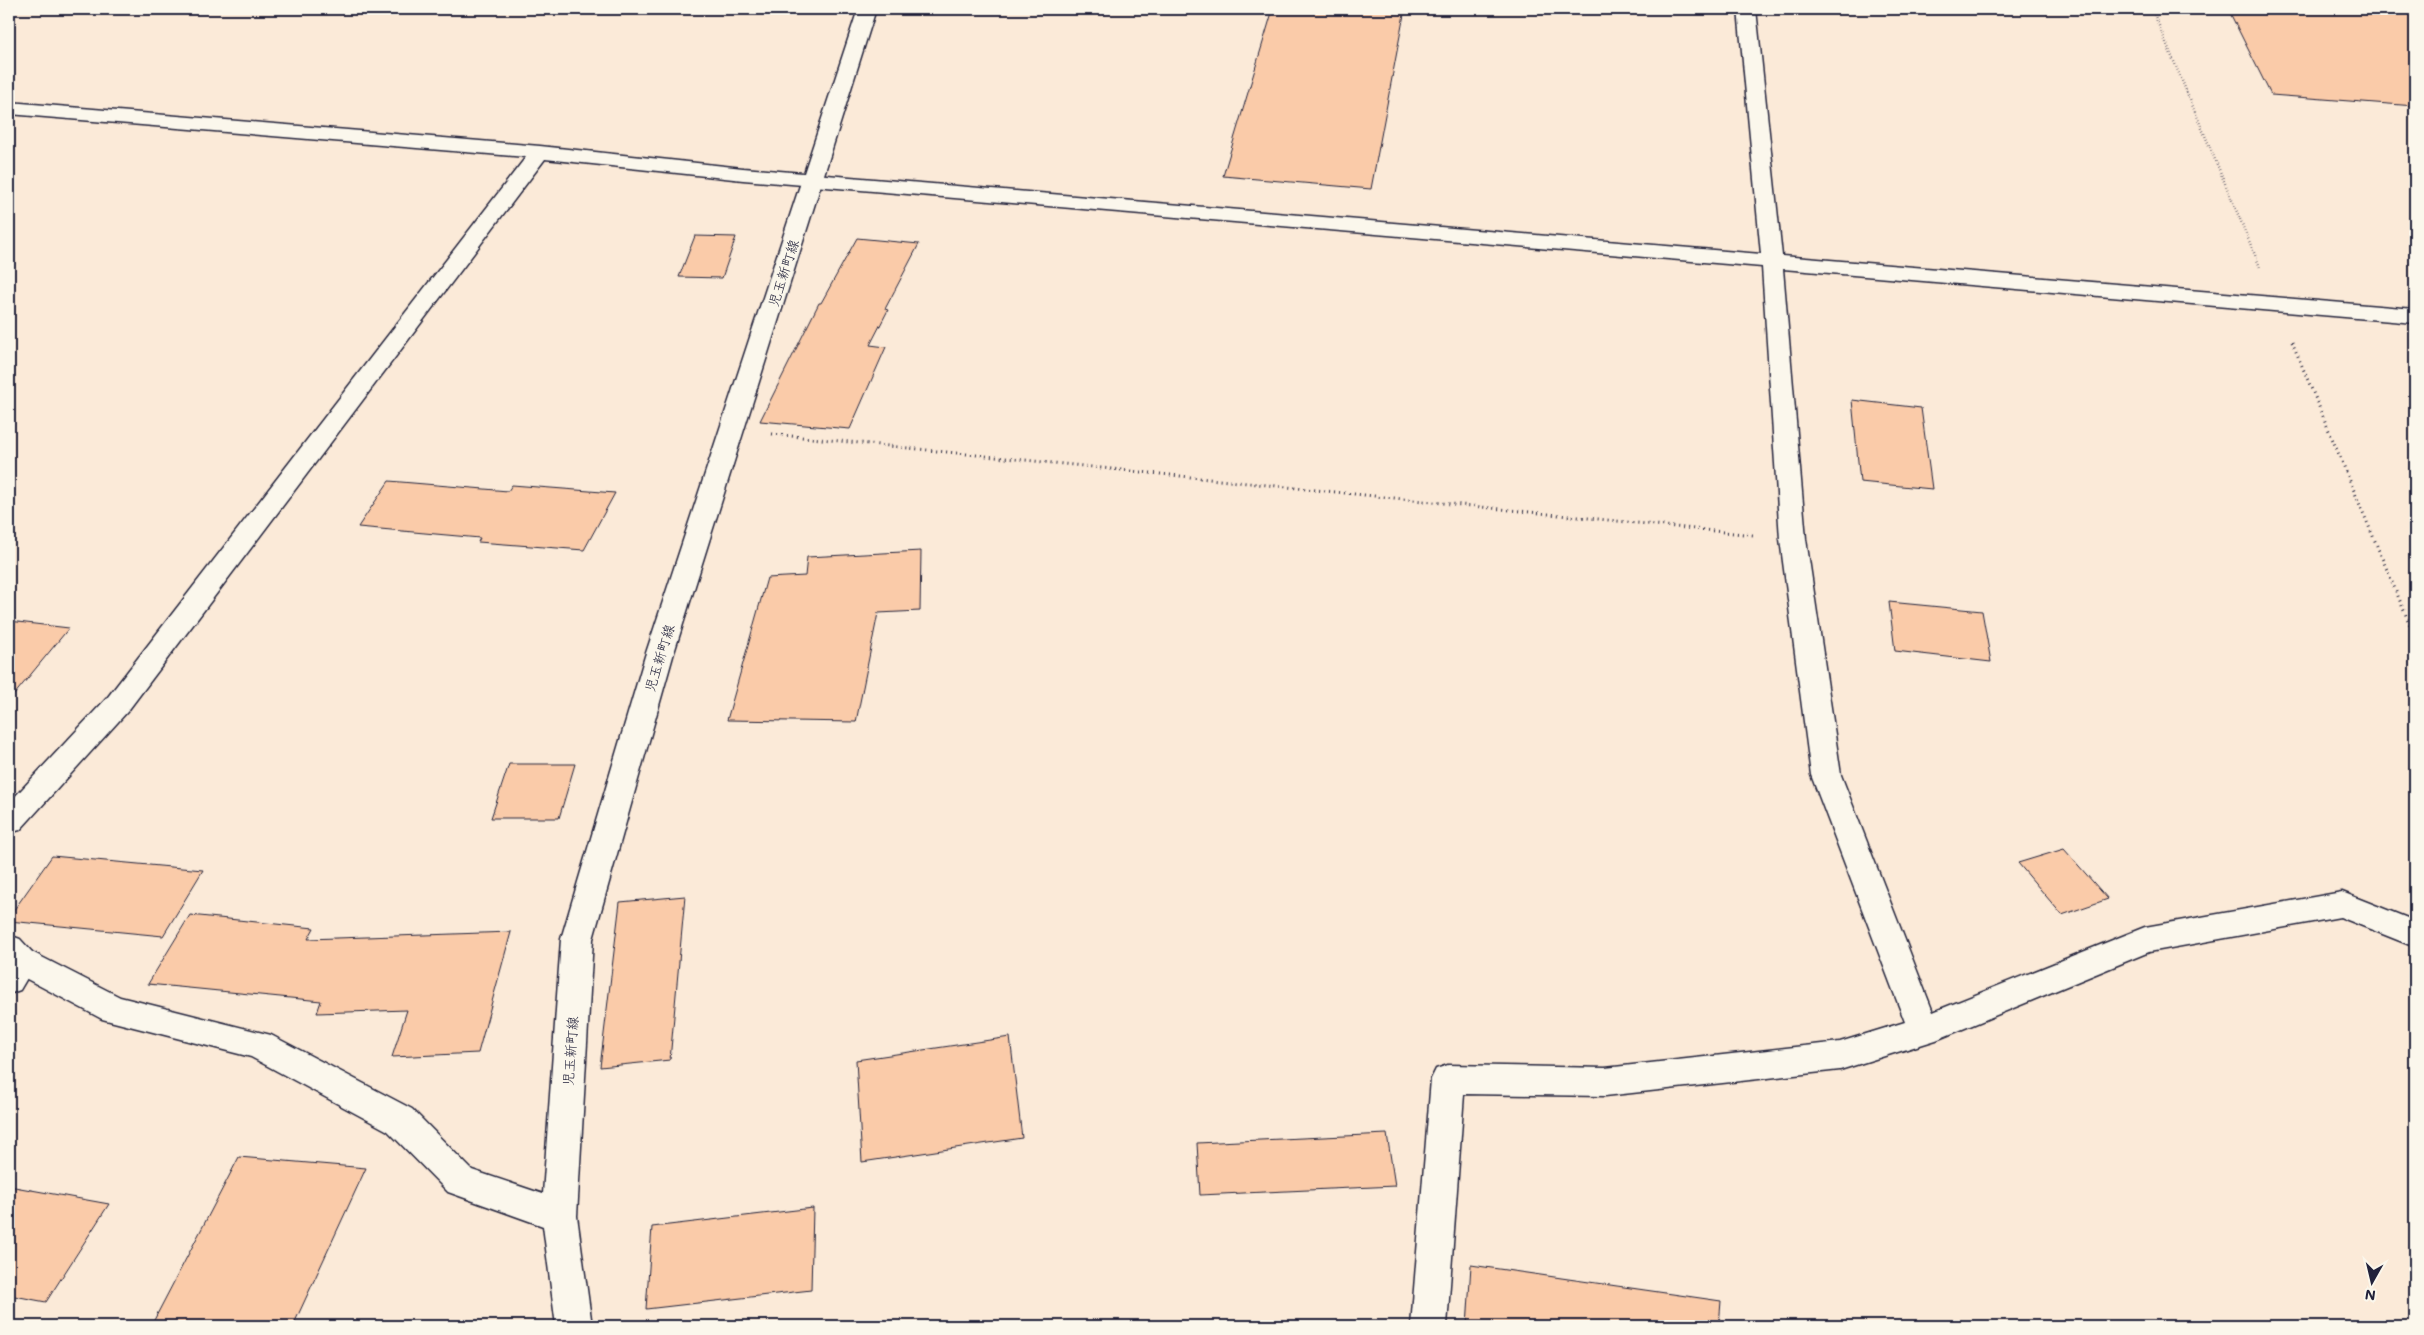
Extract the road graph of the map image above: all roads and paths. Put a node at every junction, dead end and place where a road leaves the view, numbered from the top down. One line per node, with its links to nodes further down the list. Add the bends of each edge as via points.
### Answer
1 (867, 9): 5 (street, 児玉新町線)
2 (1747, 9): 6 (street)
3 (9, 108): 4 (street)
4 (540, 152): 5 (street); 10 (street, via 117,705)
5 (814, 179): 6 (street); 8 (street, 児玉新町線)
6 (1772, 261): 7 (street); 9 (street)
7 (2415, 316)
8 (731, 430): 9 (path); 14 (street, 児玉新町線, via 659,656 577,939)
9 (1793, 539): 13 (street, via 1826,775)
10 (9, 822)
11 (2415, 934): 13 (street, via 2342,904 2145,940)
12 (13, 964): 14 (street, via 114,1009 259,1046 400,1120 460,1181)
13 (1924, 1030): 16 (street, via 1840,1056 1605,1082 1448,1079)
14 (559, 1216): 15 (street, 児玉新町線)
15 (574, 1326)
16 (1429, 1326)

